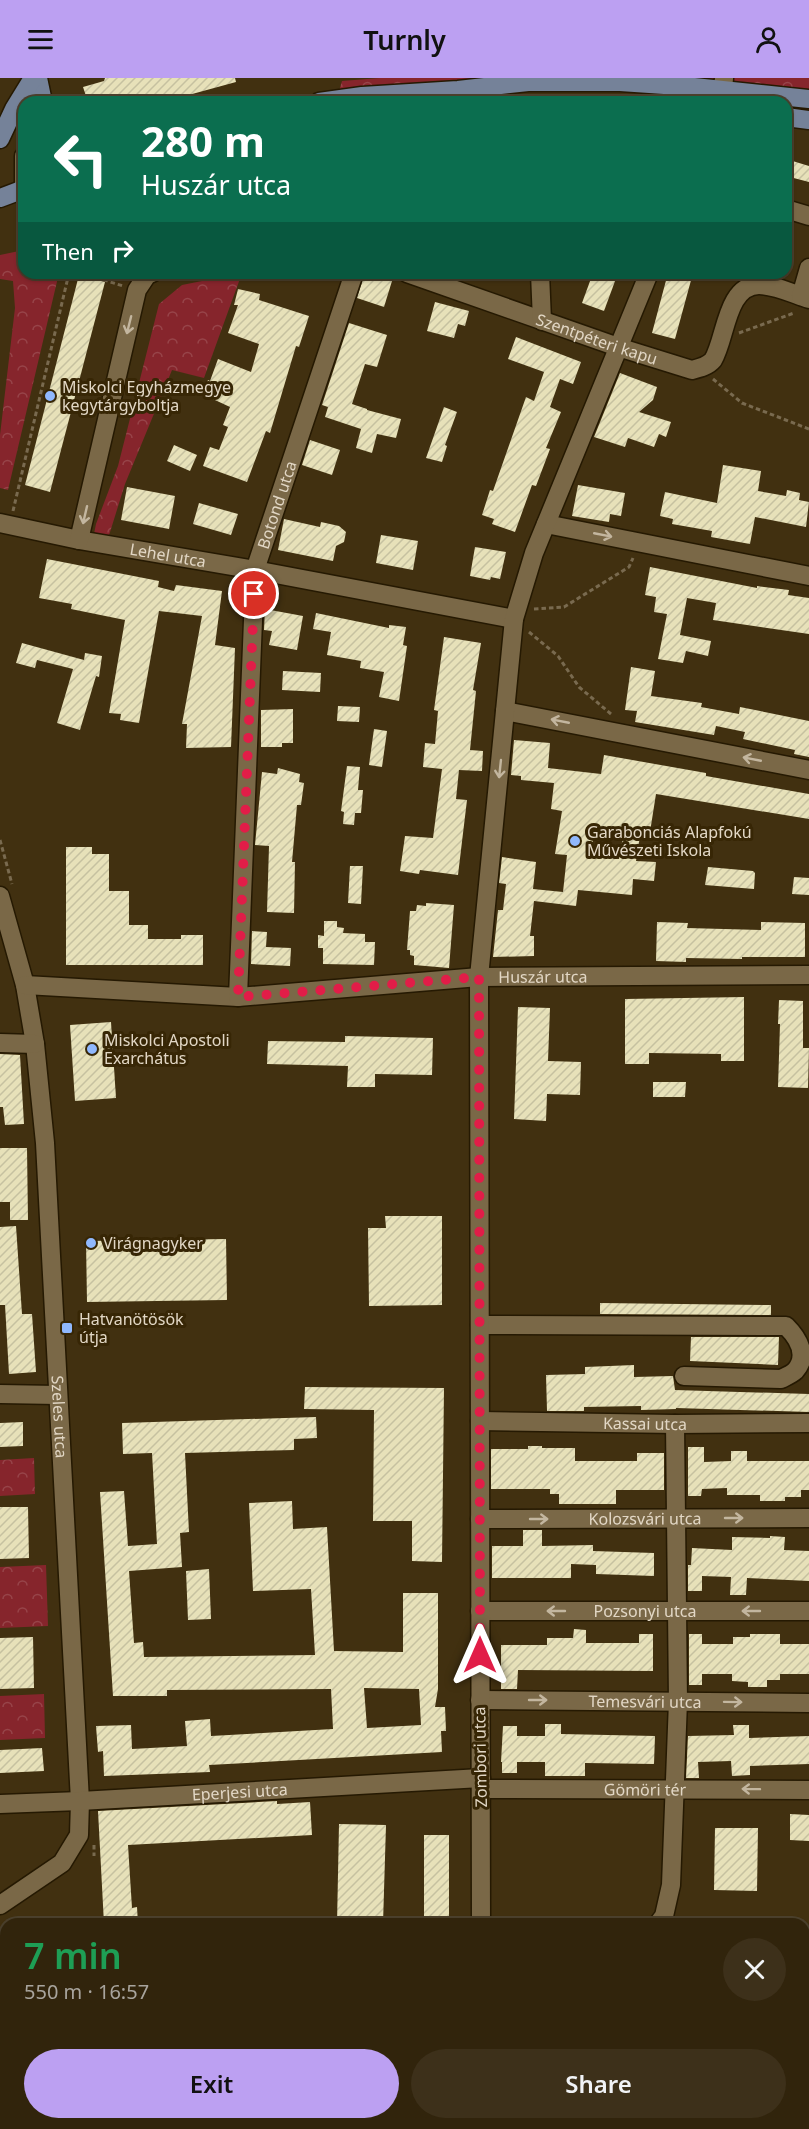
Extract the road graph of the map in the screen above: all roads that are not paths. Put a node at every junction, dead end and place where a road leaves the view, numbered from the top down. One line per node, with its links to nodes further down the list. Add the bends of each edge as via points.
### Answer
1 (36, 78): 3 (main road); 4 (street); 5 (main road)
2 (724, 90): 6 (main road, via 620,82 528,82); 7 (main road)
3 (23, 96)
4 (33, 96)
5 (41, 96)
6 (362, 96)
7 (781, 96)
8 (792, 97): 9 (main road)
9 (809, 99)
10 (18, 103): 13 (main road)
11 (792, 118): 12 (main road)
12 (809, 120)
13 (0, 139)
14 (18, 191): 15 (main road)
15 (0, 198)
16 (792, 211): 17 (street)
17 (809, 216)
18 (809, 268): 25 (street)
19 (144, 279): 30 (street, one-way to 30, via 137,290)
20 (352, 279): 31 (street, Botond utca)
21 (424, 279): 26 (street, Szentpéteri kapu)
22 (540, 279): 26 (street)
23 (646, 279): 27 (street, Zombori utca)
24 (741, 281): 25 (street, via 771,287); 27 (street, Szentpéteri kapu, via 712,361 703,367 692,370)
25 (804, 301)
26 (542, 321): 27 (street, Szentpéteri kapu)
27 (618, 347): 29 (street, Zombori utca)
28 (5, 524): 30 (street, Lehel utca)
29 (546, 524): 32 (street, one-way to 32); 33 (street, Zombori utca)
30 (79, 540): 31 (street, Lehel utca)
31 (255, 570): 33 (street, Lehel utca); 41 (street, Botond utca)
32 (809, 576)
33 (514, 619): 34 (street, Zombori utca)
34 (506, 711): 35 (street, one-way to 34); 39 (street, Zombori utca, one-way to 39)
35 (809, 770)
36 (0, 896): 37 (street, Szeles utca)
37 (7, 941): 40 (street, Szeles utca)
38 (809, 975): 39 (street, Huszár utca)
39 (479, 977): 41 (street, Huszár utca); 44 (street, Zombori utca)
40 (25, 985): 41 (street, Huszár utca); 43 (street, Szeles utca)
41 (238, 997)
42 (0, 1043): 43 (street)
43 (35, 1044): 47 (street, Szeles utca, via 45,1143)
44 (480, 1324): 45 (street, via 786,1326 800,1341 802,1357 795,1371 781,1379); 48 (street, Zombori utca)
45 (684, 1376)
46 (0, 1394): 47 (street)
47 (57, 1395): 63 (street, Szeles utca)
48 (480, 1420): 50 (street, Kassai utca); 53 (street, Zombori utca)
49 (809, 1423): 50 (street, Kassai utca)
50 (675, 1424): 51 (street)
51 (677, 1518): 52 (street, Kolozsvári utca, one-way to 52); 53 (street, Kolozsvári utca, one-way to 51); 55 (street)
52 (809, 1518)
53 (480, 1519): 54 (street, Zombori utca)
54 (480, 1611): 55 (street, Pozsonyi utca, one-way to 54); 57 (street, Zombori utca)
55 (678, 1611): 56 (street, Pozsonyi utca, one-way to 55); 58 (street)
56 (809, 1611)
57 (480, 1700): 58 (street, Temesvári utca, one-way to 58); 60 (street, Zombori utca)
58 (678, 1701): 59 (street, Temesvári utca, one-way to 59); 61 (street)
59 (809, 1703)
60 (481, 1783): 61 (street, Gömöri tér); 63 (street, Eperjesi utca); 66 (street, Zombori utca)
61 (674, 1789): 62 (street, Gömöri tér, one-way to 61); 67 (street, via 671,1885)
62 (809, 1790)
63 (80, 1801): 64 (street, Eperjesi utca); 65 (street, Szeles utca, via 79,1835 62,1863)
64 (0, 1804)
65 (0, 1905)
66 (481, 1918)
67 (662, 1918)

